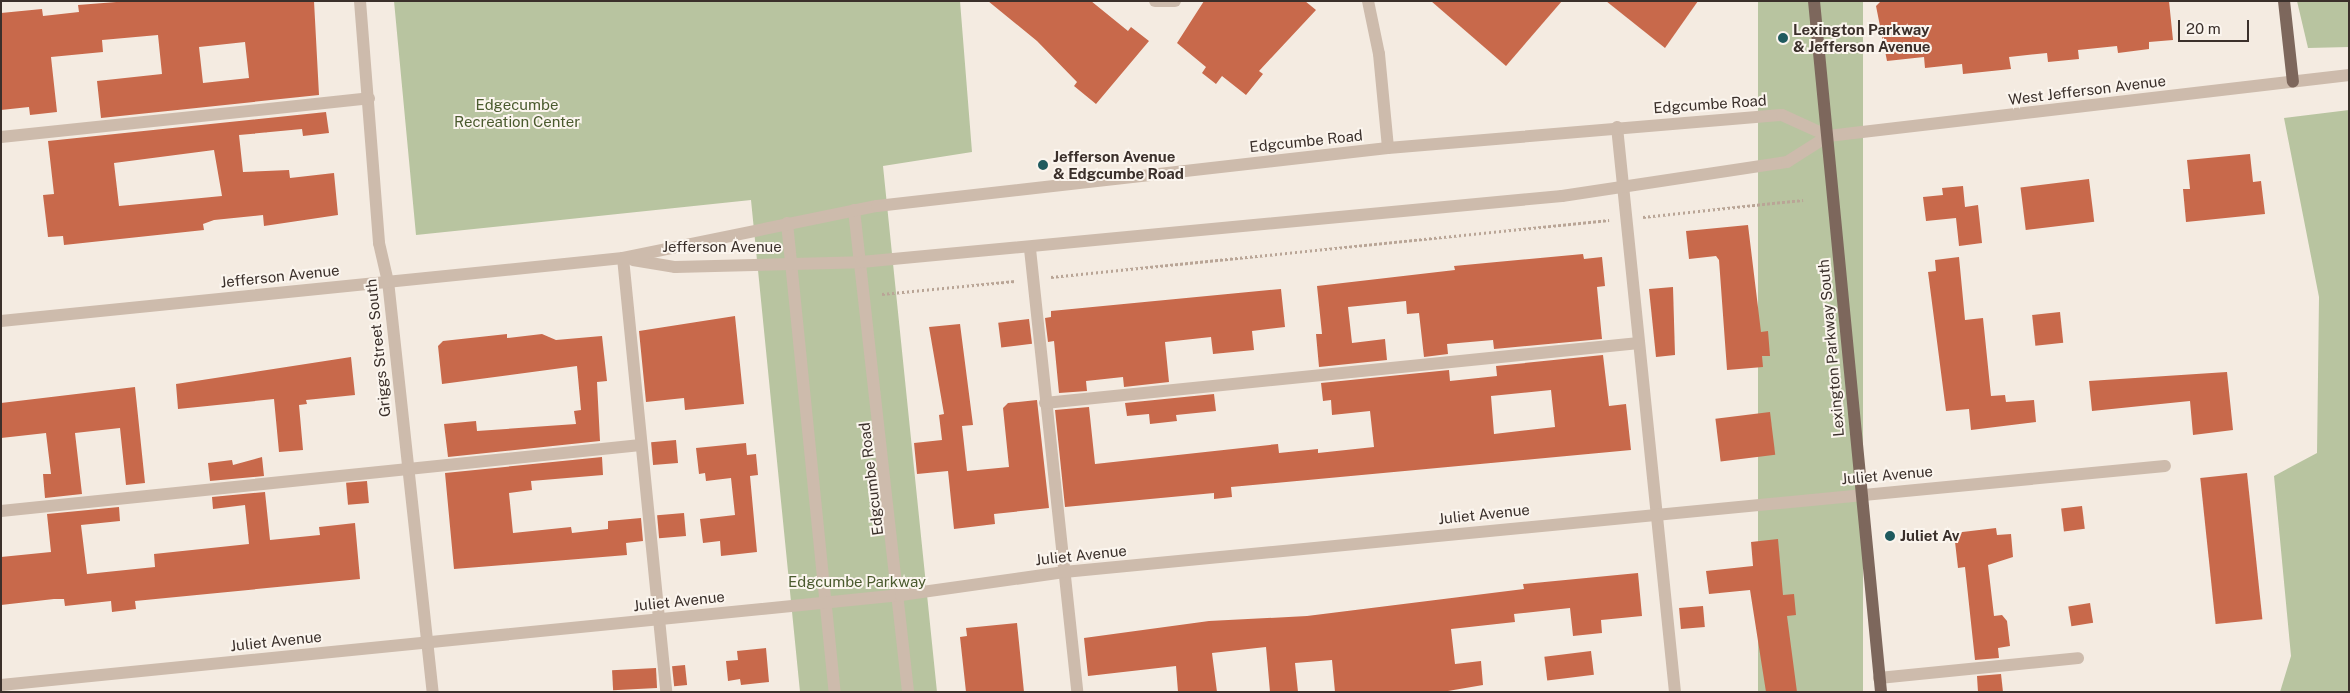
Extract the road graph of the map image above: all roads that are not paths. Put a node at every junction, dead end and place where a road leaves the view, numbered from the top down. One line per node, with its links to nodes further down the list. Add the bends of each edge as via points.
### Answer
1 (360, 1): 9 (street, Griggs Street South)
2 (1155, 1): 3 (street)
3 (1175, 1)
4 (1368, 1): 13 (street, via 1379,54)
5 (1814, 1): 11 (main road, Lexington Parkway South)
6 (2284, 1): 8 (main road)
7 (2349, 75): 8 (street, West Jefferson Avenue)
8 (2293, 82): 11 (street, West Jefferson Avenue)
9 (369, 98): 12 (street); 21 (street, Griggs Street South, via 379,242)
10 (1617, 127): 11 (street, Edgcumbe Road, via 1782,115); 13 (street, Edgcumbe Road); 14 (street)
11 (1828, 136): 14 (street, via 1787,162); 28 (main road, Lexington Parkway South)
12 (1, 137)
13 (1388, 148): 15 (street, Edgcumbe Road)
14 (1623, 186): 17 (street); 23 (street)
15 (854, 210): 16 (street, Edgcumbe Road); 19 (street, Edgcumbe Road)
16 (787, 223): 18 (street, Jefferson Avenue); 20 (street)
17 (1030, 249): 19 (street); 24 (street)
18 (623, 258): 20 (street, Jefferson Avenue, via 674,266); 21 (street, Jefferson Avenue); 25 (street)
19 (861, 262): 20 (street); 32 (street, Edgcumbe Road)
20 (792, 263): 33 (street)
21 (388, 282): 22 (street, Jefferson Avenue); 27 (street, Griggs Street South)
22 (1, 321)
23 (1639, 343): 24 (street); 30 (street)
24 (1045, 403): 31 (street)
25 (642, 445): 27 (street); 34 (street)
26 (2165, 466): 28 (street, Juliet Avenue)
27 (407, 469): 29 (street); 35 (street, Griggs Street South)
28 (1861, 493): 30 (street, Juliet Avenue); 37 (main road, Lexington Parkway South)
29 (1, 511)
30 (1657, 513): 31 (street, Juliet Avenue); 44 (street)
31 (1064, 572): 32 (street, Juliet Avenue); 43 (street)
32 (900, 595): 33 (street, Juliet Avenue); 42 (street, Edgcumbe Road)
33 (825, 602): 34 (street, Juliet Avenue); 41 (street)
34 (660, 619): 35 (street, Juliet Avenue); 40 (street)
35 (427, 642): 38 (street, Juliet Avenue); 39 (street, Griggs Street South)
36 (2078, 658): 37 (street)
37 (1879, 678): 45 (main road, Lexington Parkway South)
38 (1, 685)
39 (432, 692)
40 (666, 692)
41 (835, 692)
42 (908, 692)
43 (1077, 692)
44 (1675, 692)
45 (1881, 692)

